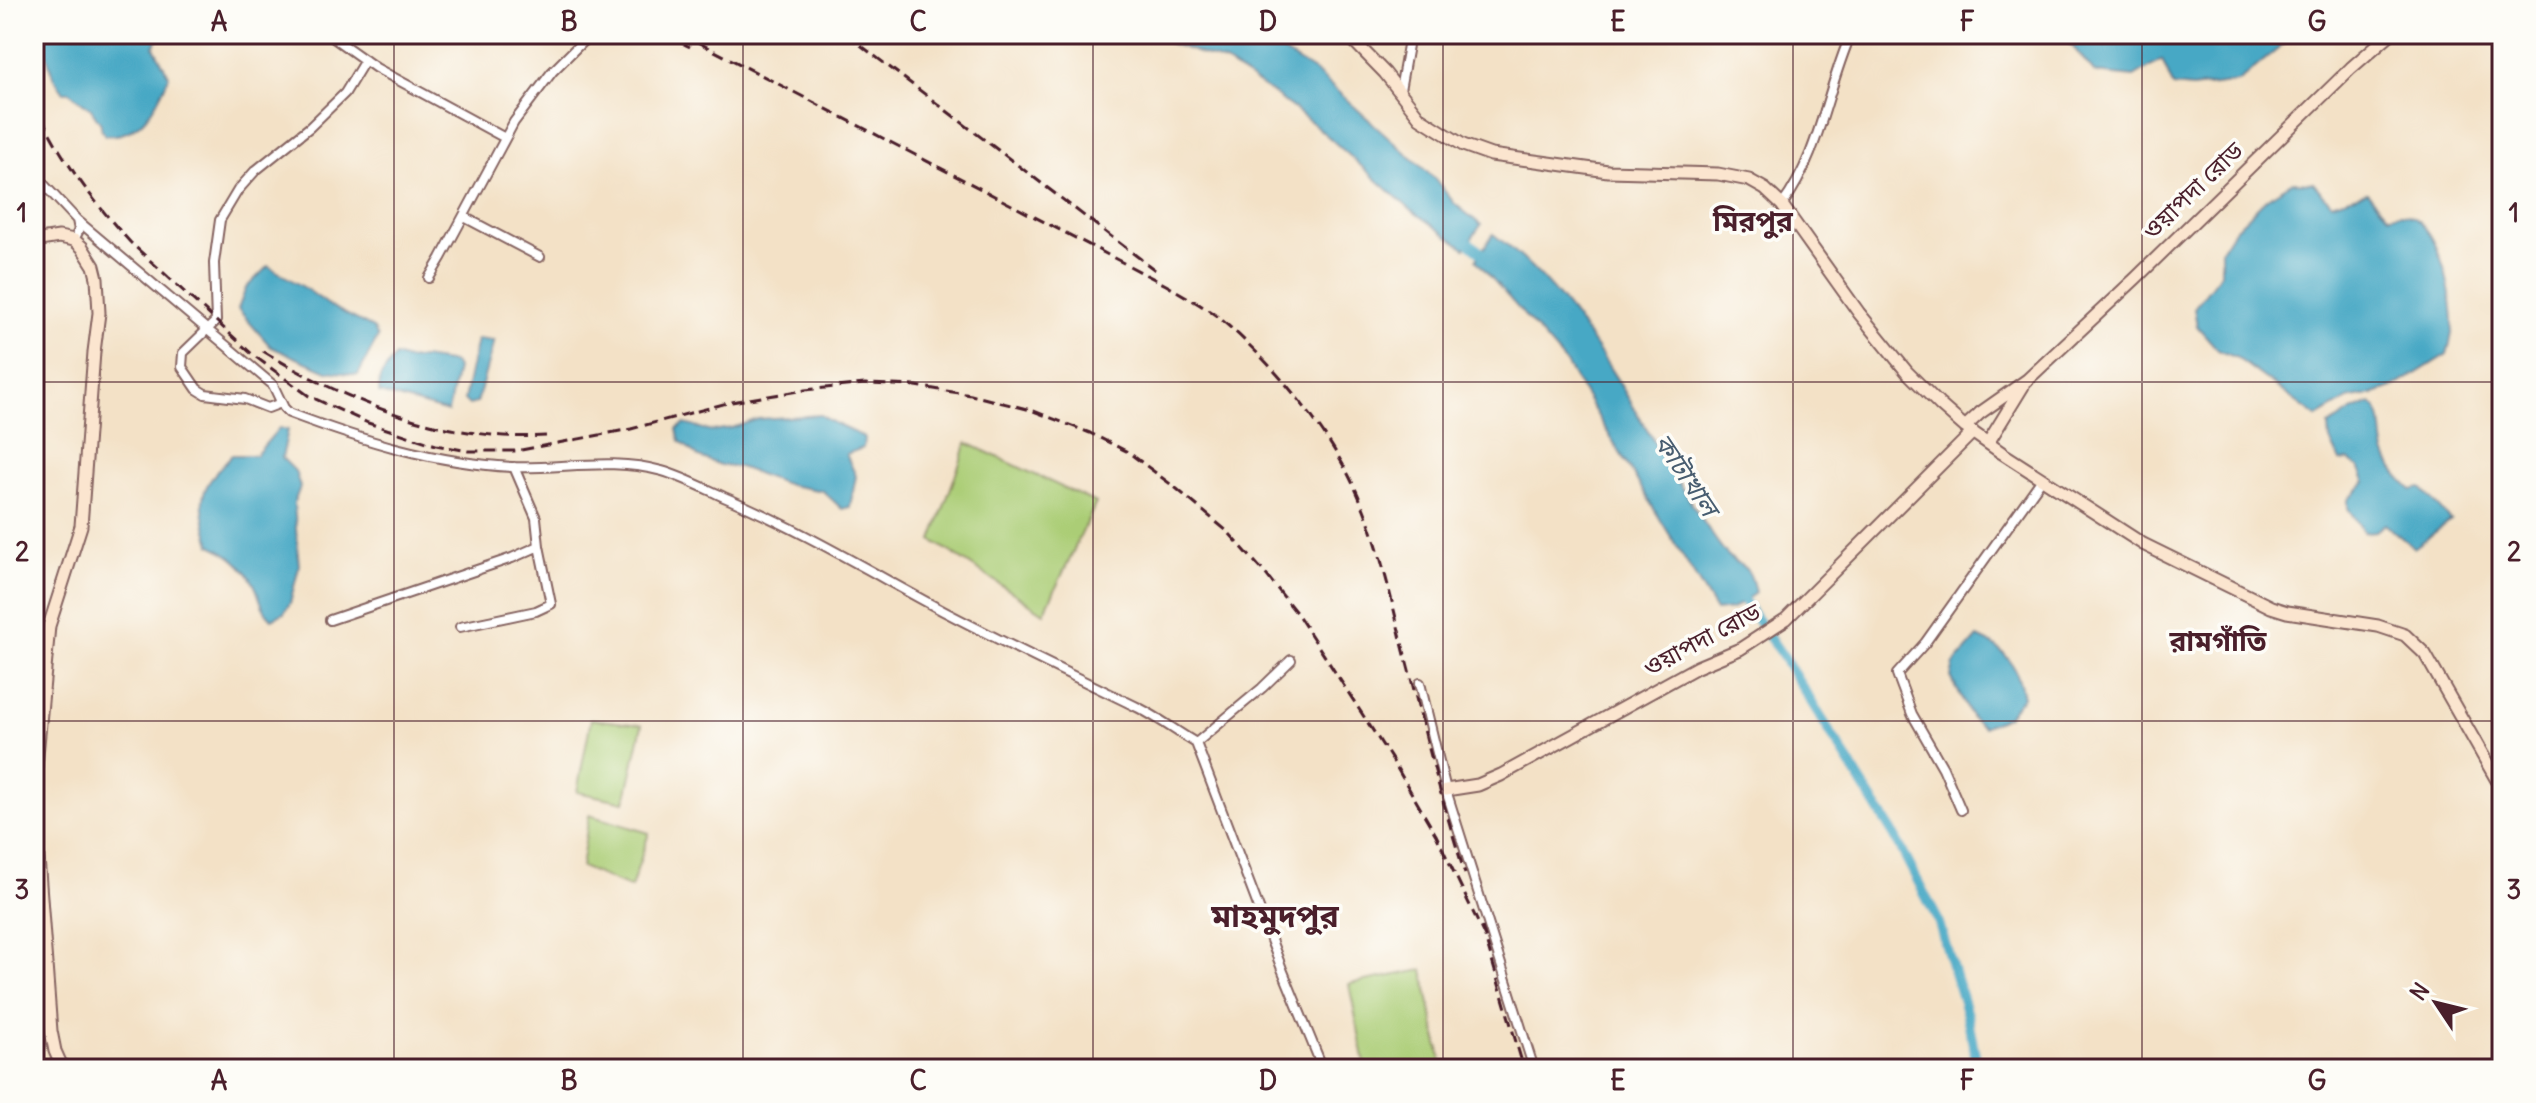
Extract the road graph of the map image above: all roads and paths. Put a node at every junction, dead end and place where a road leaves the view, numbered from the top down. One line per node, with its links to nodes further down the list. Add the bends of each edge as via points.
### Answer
1 (328, 34): 7 (street)
2 (590, 34): 9 (street, via 552,72)
3 (1347, 34): 8 (main road)
4 (1410, 34): 8 (street)
5 (1851, 34): 11 (street, via 1809,160)
6 (2390, 34): 21 (main road, ওয়াপদা রোড)
7 (365, 60): 9 (street); 20 (street, via 345,93 255,171 220,220 214,263 216,321)
8 (1400, 90): 11 (main road, via 1420,118 1463,145 1491,155 1608,171 1718,174 1749,180)
9 (505, 138): 12 (street)
10 (34, 174): 13 (street, via 69,205)
11 (1782, 205): 23 (main road, via 1897,360)
12 (464, 217): 18 (street); 19 (street)
13 (77, 220): 14 (street); 15 (street)
14 (98, 239): 17 (street, via 87,240); 20 (street)
15 (74, 240): 16 (main road); 17 (main road)
16 (34, 241)
17 (87, 253): 33 (main road, via 97,278 99,313 86,485 81,526 49,626)
18 (540, 257)
19 (429, 278)
20 (207, 331): 22 (street, via 273,385); 22 (street, via 183,353 182,367 197,389 268,408)
21 (2027, 380): 23 (main road, ওয়াপদা রোড, via 1980,413); 24 (main road, ওয়াপদা রোড)
22 (281, 403): 25 (street, via 289,413 375,443 431,458)
23 (1969, 430): 24 (main road); 35 (main road, ওয়াপদা রোড, via 1786,619 1740,649 1697,667 1488,781)
24 (1988, 443): 26 (main road)
25 (514, 467): 27 (street, via 536,518); 32 (street, via 608,462 664,472 769,516)
26 (2042, 479): 34 (main road, via 2143,544 2271,607 2405,635 2425,654); 37 (street, via 1943,619 1897,674)
27 (539, 546): 28 (street); 29 (street, via 551,604)
28 (330, 620)
29 (460, 627)
30 (1291, 660): 32 (street)
31 (1420, 683): 35 (street)
32 (1196, 743): 39 (street)
33 (34, 788)
34 (2502, 789)
35 (1446, 790): 40 (street)
36 (34, 804): 38 (main road, via 51,1031)
37 (1961, 810)
38 (63, 1069)
39 (1323, 1069)
40 (1534, 1069)

